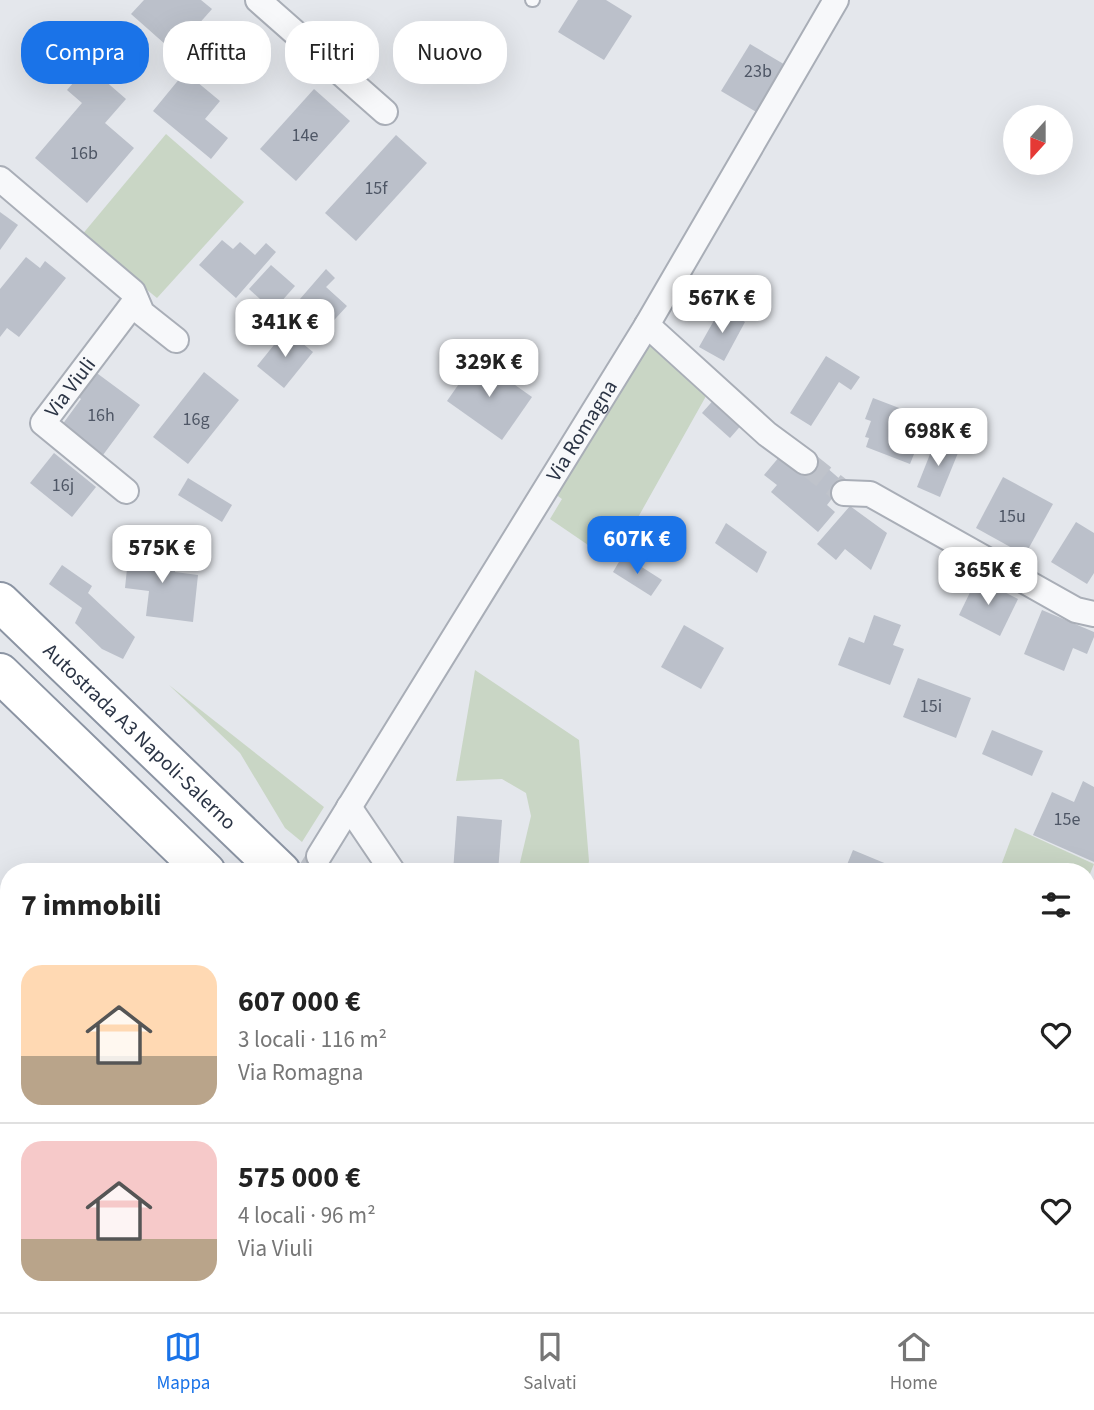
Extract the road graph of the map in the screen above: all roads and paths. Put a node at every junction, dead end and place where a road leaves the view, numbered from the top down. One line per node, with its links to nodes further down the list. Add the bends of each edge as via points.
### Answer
1 (258, 0): 3 (street)
2 (836, 0): 6 (street, Via Romagna)
3 (385, 112)
4 (0, 179): 5 (street, via 133,292)
5 (136, 300): 7 (street, via 142,313); 9 (street, Via Viuli, via 43,423)
6 (647, 325): 8 (street, via 767,434); 14 (street, Via Romagna)
7 (176, 340)
8 (805, 462)
9 (126, 491)
10 (844, 493): 12 (street, via 870,494 1076,610)
11 (0, 602): 17 (highway, Autostrada A3 Napoli-Salerno)
12 (1094, 614)
13 (0, 673): 16 (highway)
14 (349, 807): 15 (street, Via Romagna); 18 (street)
15 (319, 856)
16 (197, 863)
17 (272, 863)
18 (387, 863)

